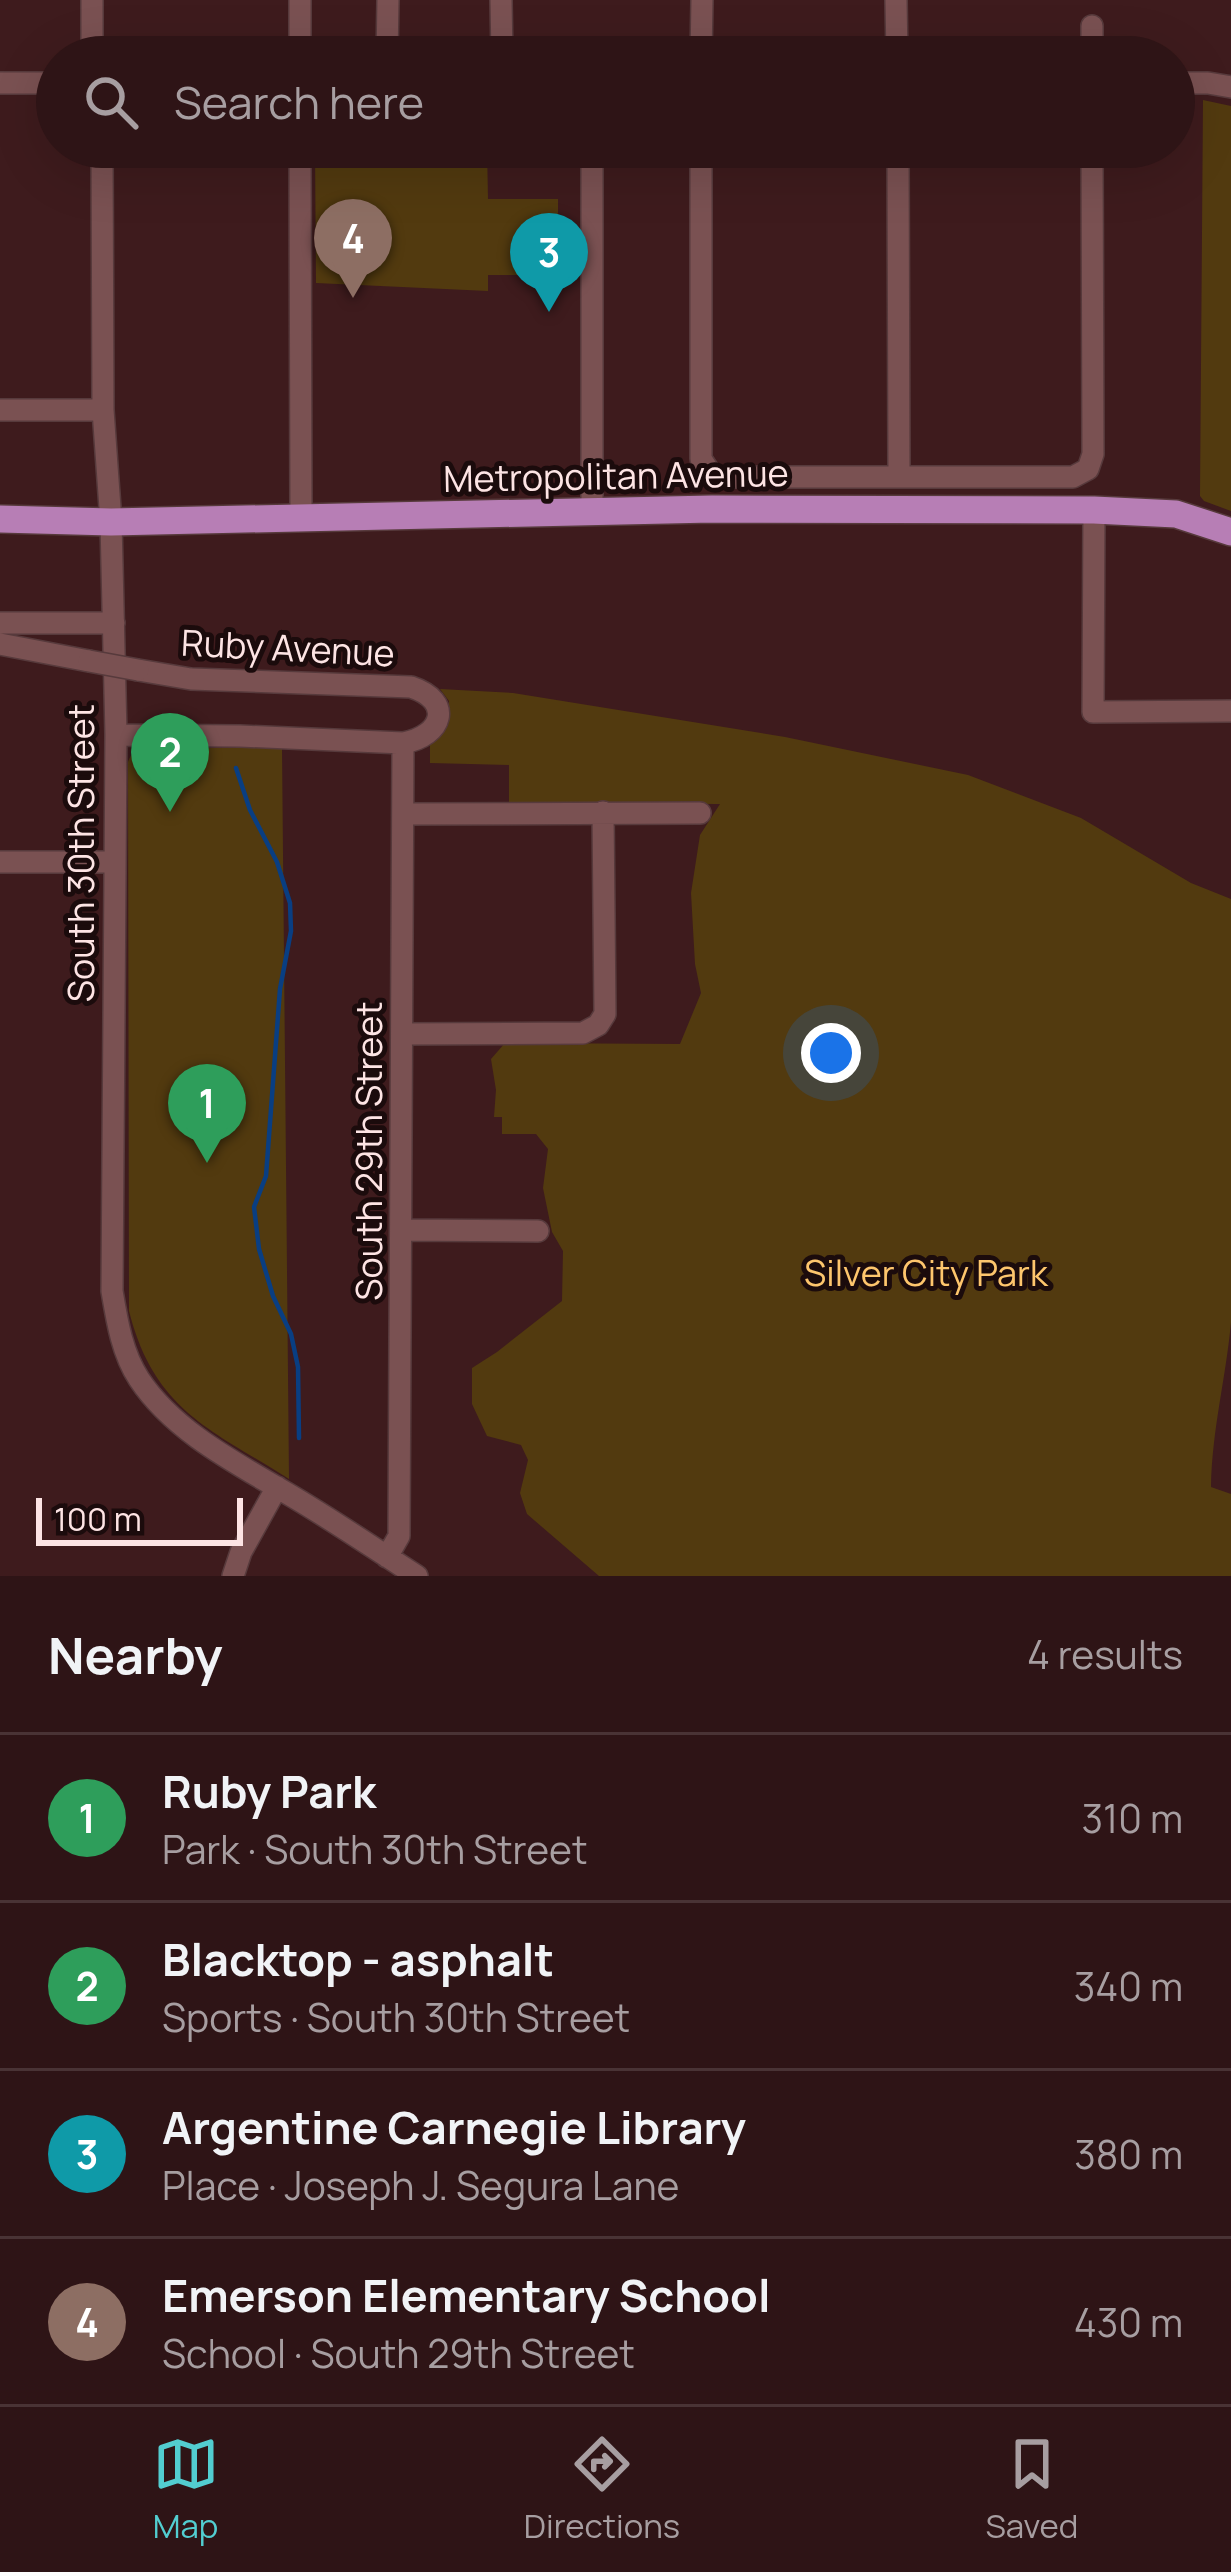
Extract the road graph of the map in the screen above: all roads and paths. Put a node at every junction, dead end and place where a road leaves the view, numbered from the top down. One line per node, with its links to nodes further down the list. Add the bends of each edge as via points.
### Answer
1 (92, 0): 8 (street)
2 (300, 0): 9 (street)
3 (388, 0): 10 (street)
4 (501, 0): 11 (street)
5 (702, 0): 12 (street)
6 (896, 0): 13 (street)
7 (1092, 26): 14 (street)
8 (92, 36)
9 (300, 36)
10 (387, 36)
11 (502, 36)
12 (701, 36)
13 (897, 36)
14 (1092, 36)
15 (0, 83): 16 (street)
16 (36, 83)
17 (1195, 83): 18 (street)
18 (1231, 87)
19 (102, 168): 26 (street, South 30th Street)
20 (300, 168): 30 (street)
21 (592, 168): 29 (street)
22 (701, 168): 27 (street, via 701,459 713,477)
23 (898, 168): 27 (street)
24 (1092, 168): 27 (street, via 1088,469 1073,477)
25 (0, 410): 26 (street)
26 (103, 410): 32 (street, South 30th Street)
27 (899, 476)
28 (1094, 510): 29 (main road, Metropolitan Avenue); 33 (main road, Metropolitan Avenue, via 1176,514); 37 (street, via 1093,712)
29 (592, 512): 30 (main road, Metropolitan Avenue)
30 (302, 516): 32 (main road, Metropolitan Avenue)
31 (0, 519): 32 (main road, Metropolitan Avenue)
32 (111, 522): 35 (street, South 30th Street)
33 (1231, 532)
34 (0, 623): 35 (street)
35 (114, 623): 38 (street, South 30th Street)
36 (0, 644): 39 (street, Ruby Avenue, bridge, via 191,679 411,687 438,704 439,720 419,740)
37 (1231, 711)
38 (116, 735): 39 (street); 44 (street, South 30th Street)
39 (403, 743): 42 (street, South 29th Street)
40 (602, 812): 41 (street); 42 (street); 45 (street, via 598,1025 583,1033)
41 (700, 813)
42 (404, 814): 45 (street, South 29th Street)
43 (0, 862): 44 (street)
44 (114, 862): 48 (street, South 30th Street, via 117,1326 157,1402)
45 (403, 1034): 46 (street, South 29th Street)
46 (401, 1230): 47 (street); 49 (street, South 29th Street, via 399,1535)
47 (538, 1231)
48 (277, 1487): 49 (street, South 30th Street); 50 (street)
49 (387, 1557): 51 (street, South 30th Street)
50 (233, 1576)
51 (417, 1576)

